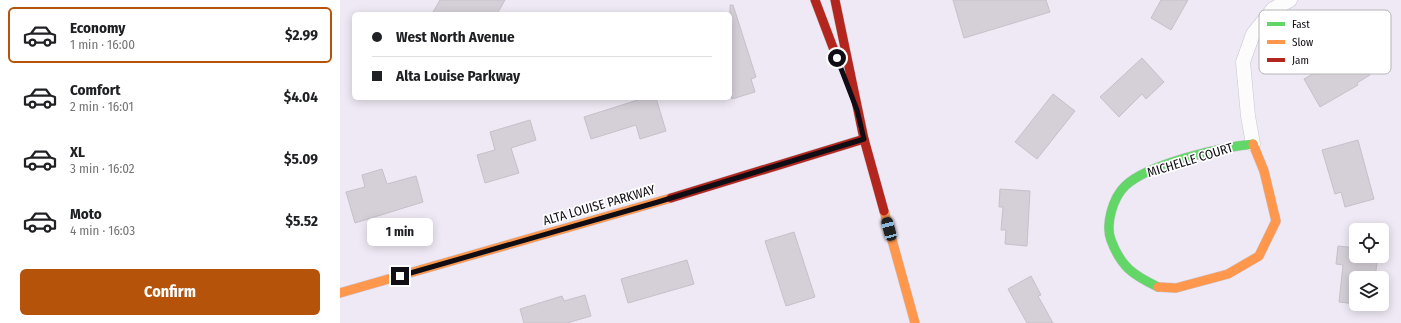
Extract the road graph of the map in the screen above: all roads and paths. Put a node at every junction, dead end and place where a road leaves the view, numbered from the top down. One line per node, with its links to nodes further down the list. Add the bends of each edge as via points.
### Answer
1 (815, 0): 6 (street)
2 (835, 0): 6 (street)
3 (1290, 0): 4 (street, MICHELLE COURT)
4 (1272, 10)
5 (1259, 26): 8 (street, MICHELLE COURT, via 1252,34 1243,62)
6 (857, 110): 7 (street)
7 (864, 139): 9 (street, ALTA LOUISE PARKWAY); 10 (street)
8 (1253, 144): 8 (street, MICHELLE COURT, via 1229,146 1169,163 1141,175 1124,187 1110,212 1109,234 1117,256 1130,272 1158,287 1176,288 1228,274 1259,256 1276,220 1264,171)
9 (340, 294)
10 (915, 323)

